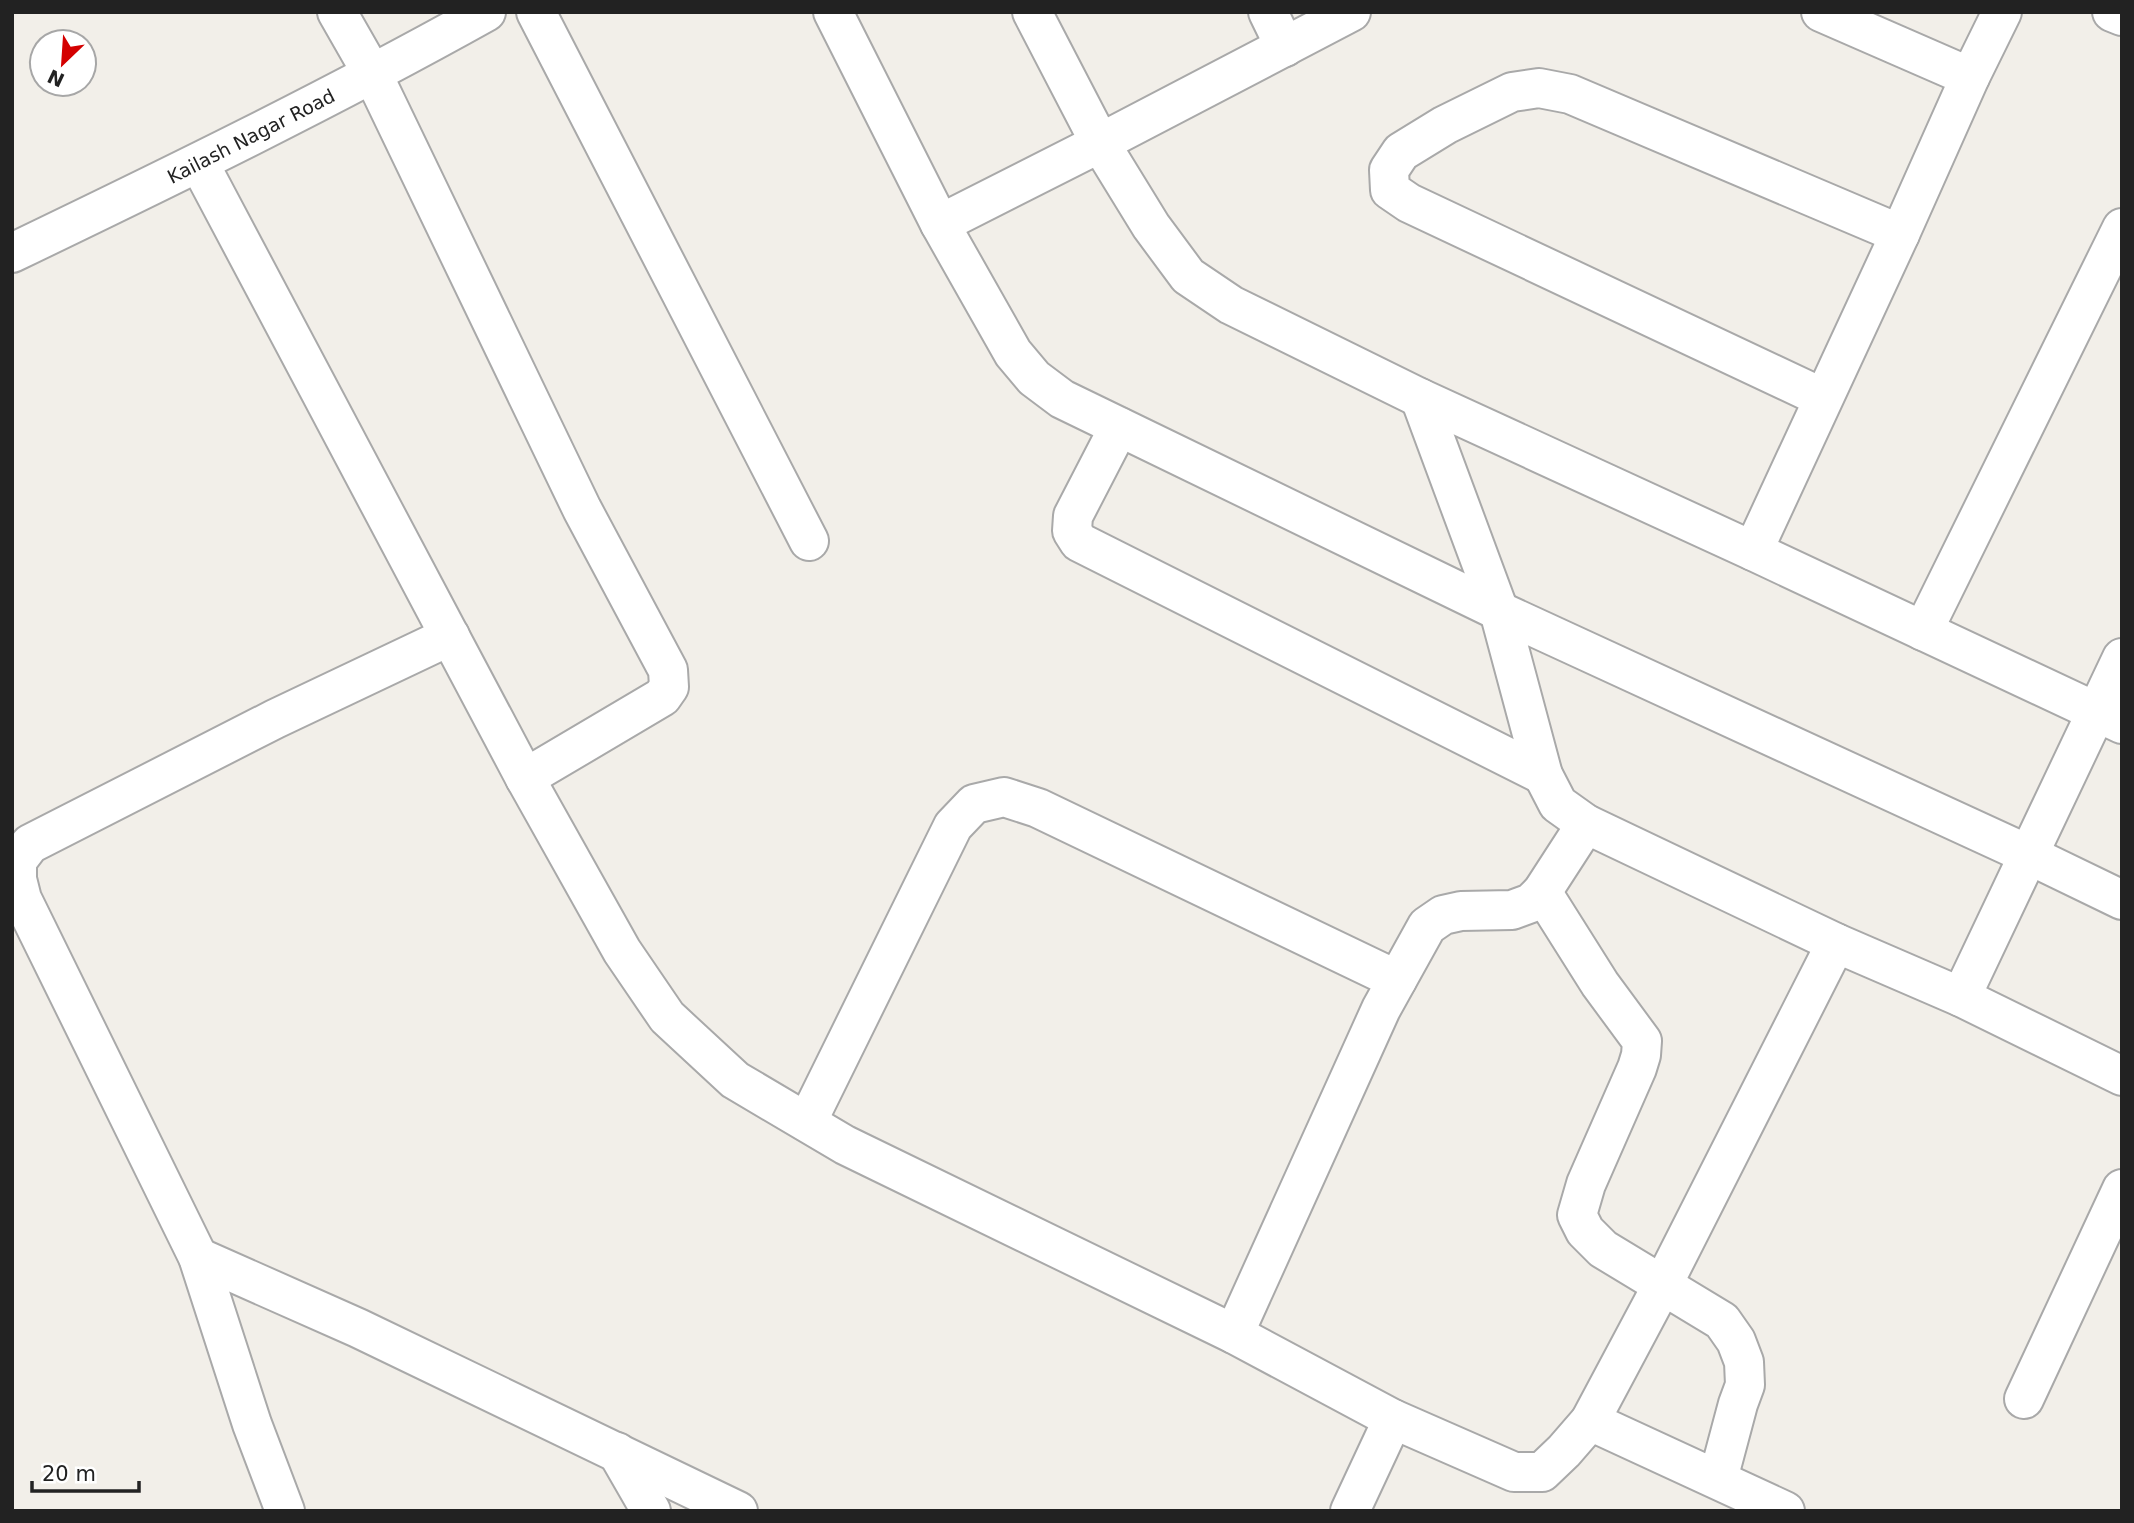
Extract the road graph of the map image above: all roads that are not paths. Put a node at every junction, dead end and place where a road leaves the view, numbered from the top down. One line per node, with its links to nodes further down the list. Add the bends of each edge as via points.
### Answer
1 (337, 12): 13 (street)
2 (486, 12): 13 (street, Kailash Nagar Road)
3 (536, 12): 24 (street)
4 (833, 12): 17 (street)
5 (1032, 12): 15 (street)
6 (1268, 12): 12 (street)
7 (1351, 12): 12 (street)
8 (1821, 12): 14 (street)
9 (2002, 12): 14 (street)
10 (2112, 12): 11 (street)
11 (2122, 16)
12 (1285, 47): 15 (street)
13 (373, 75): 16 (street, Kailash Nagar Road); 32 (street, via 582,509 668,670 669,687 662,697)
14 (1970, 77): 19 (street)
15 (1100, 143): 17 (street); 21 (street, via 1188,276 1231,305)
16 (199, 163): 20 (street, Kailash Nagar Road); 28 (street)
17 (940, 223): 23 (street, via 1013,353 1034,378 1062,399)
18 (2122, 228): 27 (street)
19 (1900, 234): 22 (street); 22 (street, via 1570,94 1539,88 1512,92 1446,125 1401,152 1389,170 1390,190 1409,203)
20 (12, 253)
21 (1420, 398): 25 (street); 26 (street)
22 (1824, 398): 25 (street)
23 (1119, 427): 26 (street); 31 (street, via 1073,516 1072,531 1079,542)
24 (809, 541)
25 (1753, 551): 27 (street)
26 (1499, 611): 31 (street); 34 (street)
27 (1923, 631): 30 (street)
28 (450, 636): 32 (street); 43 (street, via 106,803 30,844 17,861 22,900)
29 (2122, 658): 30 (street)
30 (2109, 718): 34 (street)
31 (1544, 775): 33 (street, via 1558,804)
32 (526, 778): 41 (street, via 622,951 667,1017 734,1080)
33 (1586, 824): 35 (street); 37 (street)
34 (2027, 854): 36 (street); 39 (street)
35 (1542, 892): 38 (street, via 1531,903 1512,910 1443,915 1427,926); 44 (street, via 1642,1041 1637,1068 1577,1215 1584,1231 1603,1249)
36 (2122, 900)
37 (1836, 943): 39 (street); 44 (street)
38 (1396, 980): 41 (street, via 1050,814 1004,797 974,804 953,826); 45 (street)
39 (1961, 997): 40 (street)
40 (2122, 1076)
41 (807, 1122): 45 (street, via 845,1145)
42 (2122, 1189): 46 (street)
43 (198, 1257): 49 (street); 51 (street)
44 (1663, 1284): 48 (street); 50 (street, via 1722,1321 1744,1362 1745,1385)
45 (1234, 1334): 47 (street)
46 (2024, 1399)
47 (1393, 1419): 48 (street, via 1514,1472 1542,1472); 54 (street)
48 (1590, 1421): 50 (street)
49 (617, 1452): 52 (street); 53 (street)
50 (1718, 1479): 55 (street)
51 (285, 1511)
52 (651, 1511)
53 (738, 1511)
54 (1350, 1511)
55 (1785, 1511)

